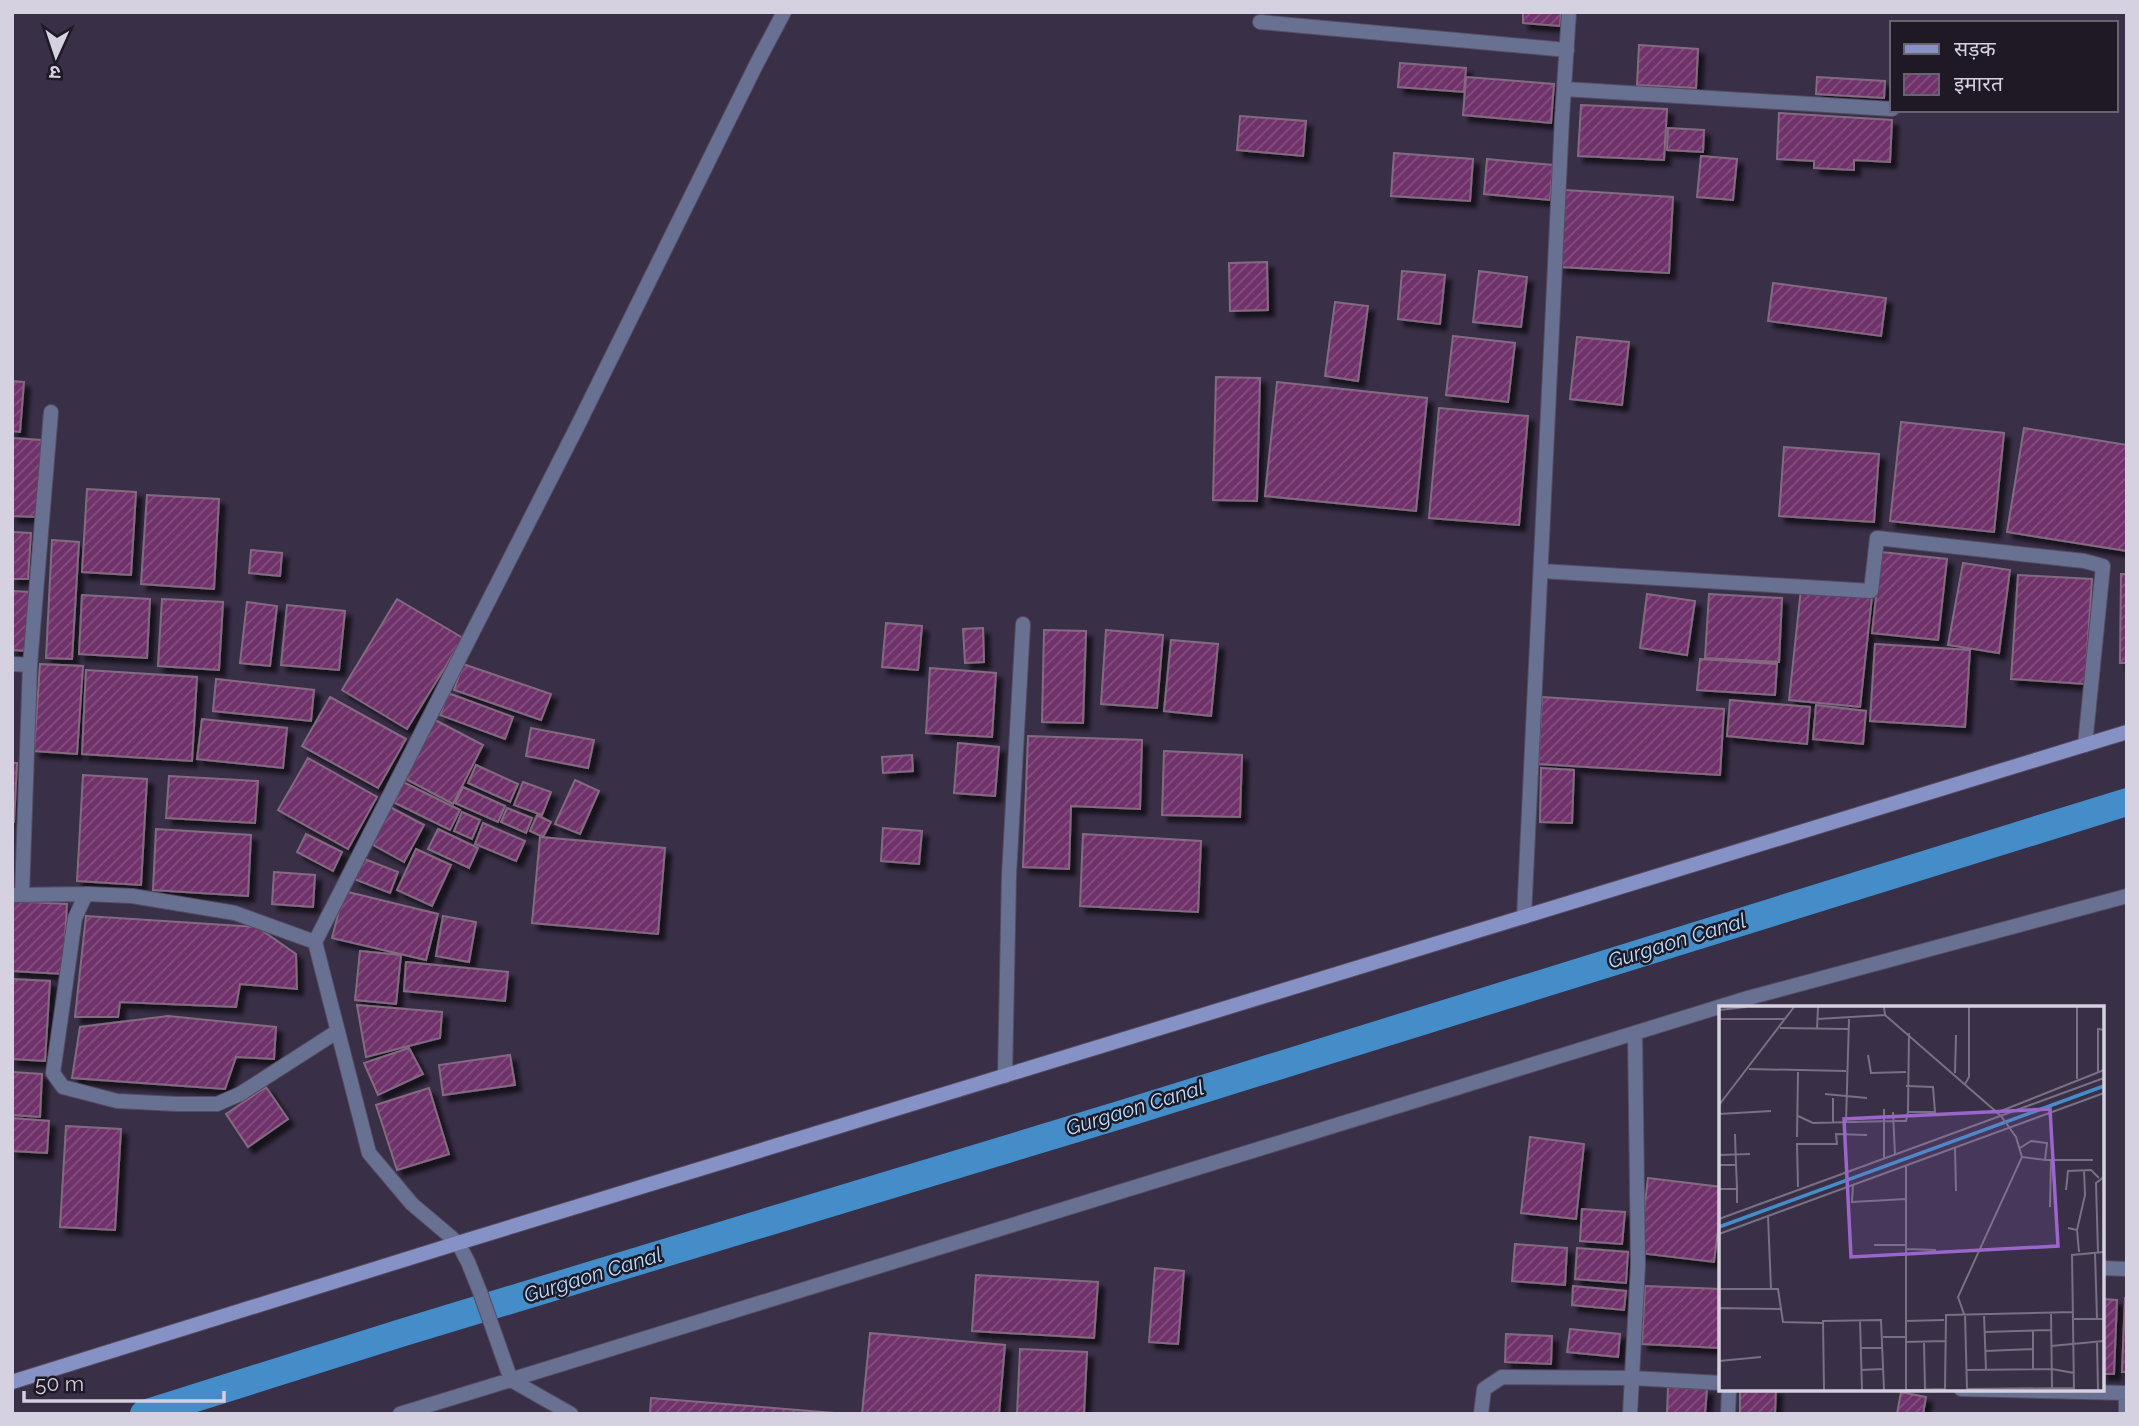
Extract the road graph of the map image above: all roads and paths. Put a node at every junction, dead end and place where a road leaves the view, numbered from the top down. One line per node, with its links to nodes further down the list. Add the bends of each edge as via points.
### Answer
1 (784, 12): 18 (street)
2 (1569, 12): 4 (street)
3 (1259, 22): 4 (street)
4 (1567, 50): 5 (street)
5 (1564, 89): 6 (street); 8 (street)
6 (1890, 108)
7 (51, 412): 11 (street)
8 (1541, 571): 13 (street, via 1871,591 1877,538 2103,566); 17 (street)
9 (1024, 624): 23 (street, via 1009,875)
10 (12, 664): 11 (street)
11 (30, 665): 15 (street)
12 (2127, 732): 13 (street)
13 (2085, 745): 17 (street)
14 (86, 894): 15 (street); 18 (street, via 132,896 235,914); 21 (street, via 75,918 53,1073 63,1087 117,1101 217,1104)
15 (17, 895)
16 (2127, 896): 19 (street)
17 (1524, 917): 23 (street)
18 (315, 942): 21 (street)
19 (1748, 1003)
20 (1719, 1011): 22 (street)
21 (338, 1031): 24 (street, via 369,1153 412,1204)
22 (1636, 1033): 27 (street, via 1638,1265); 28 (street)
23 (1005, 1076): 24 (street)
24 (457, 1242): 28 (street); 29 (street)
25 (2104, 1268): 26 (street)
26 (2127, 1269)
27 (1632, 1378): 30 (street); 36 (street, via 1502,1377 1484,1389); 37 (street)
28 (512, 1380): 34 (street); 35 (street)
29 (12, 1382)
30 (1719, 1383)
31 (1729, 1391): 38 (street)
32 (2044, 1391): 33 (street)
33 (2127, 1393): 39 (street)
34 (568, 1413)
35 (400, 1414)
36 (1481, 1414)
37 (1630, 1414)
38 (1728, 1414)
39 (2126, 1414)

